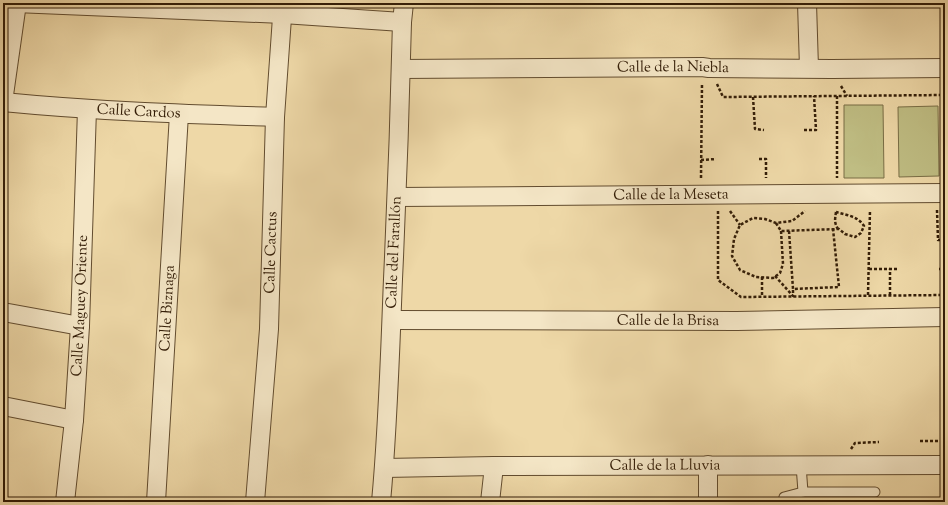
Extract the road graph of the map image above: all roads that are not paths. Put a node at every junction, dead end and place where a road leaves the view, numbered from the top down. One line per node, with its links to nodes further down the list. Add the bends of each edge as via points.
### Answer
1 (16, 3): 4 (street); 9 (street)
2 (404, 3): 5 (street, Calle del Farallón)
3 (807, 3): 6 (street)
4 (283, 8): 5 (street); 12 (street, Calle Cactus)
5 (402, 22): 8 (street, Calle del Farallón)
6 (809, 68): 7 (street, Calle de la Niebla); 8 (street, Calle de la Niebla)
7 (945, 68)
8 (401, 69): 14 (street, Calle del Farallón)
9 (3, 102): 10 (street, Calle Cardos)
10 (87, 109): 11 (street, Calle Cardos); 18 (street, Calle Maguey Oriente)
11 (179, 114): 12 (street, Calle Cardos); 29 (street, Calle Biznaga)
12 (275, 118): 30 (street, Calle Cactus, via 269,329)
13 (941, 193): 14 (street, Calle de la Meseta)
14 (397, 197): 17 (street, Calle del Farallón)
15 (3, 312): 18 (street)
16 (945, 317): 17 (street, Calle de la Brisa)
17 (392, 320): 25 (street, Calle del Farallón)
18 (80, 326): 20 (street, Calle Maguey Oriente)
19 (3, 406): 20 (street)
20 (74, 420): 28 (street, Calle Maguey Oriente)
21 (801, 465): 22 (street, Calle de la Lluvia); 24 (street, Calle de la Lluvia); 26 (lane)
22 (945, 465)
23 (494, 466): 24 (street, Calle de la Lluvia); 25 (street, Calle de la Lluvia); 32 (street)
24 (708, 466): 33 (street)
25 (384, 468): 31 (street, Calle del Farallón)
26 (803, 492): 27 (lane); 34 (lane, via 784,497)
27 (875, 492)
28 (65, 502)
29 (156, 502)
30 (255, 502)
31 (381, 502)
32 (490, 502)
33 (708, 502)
34 (783, 502)

